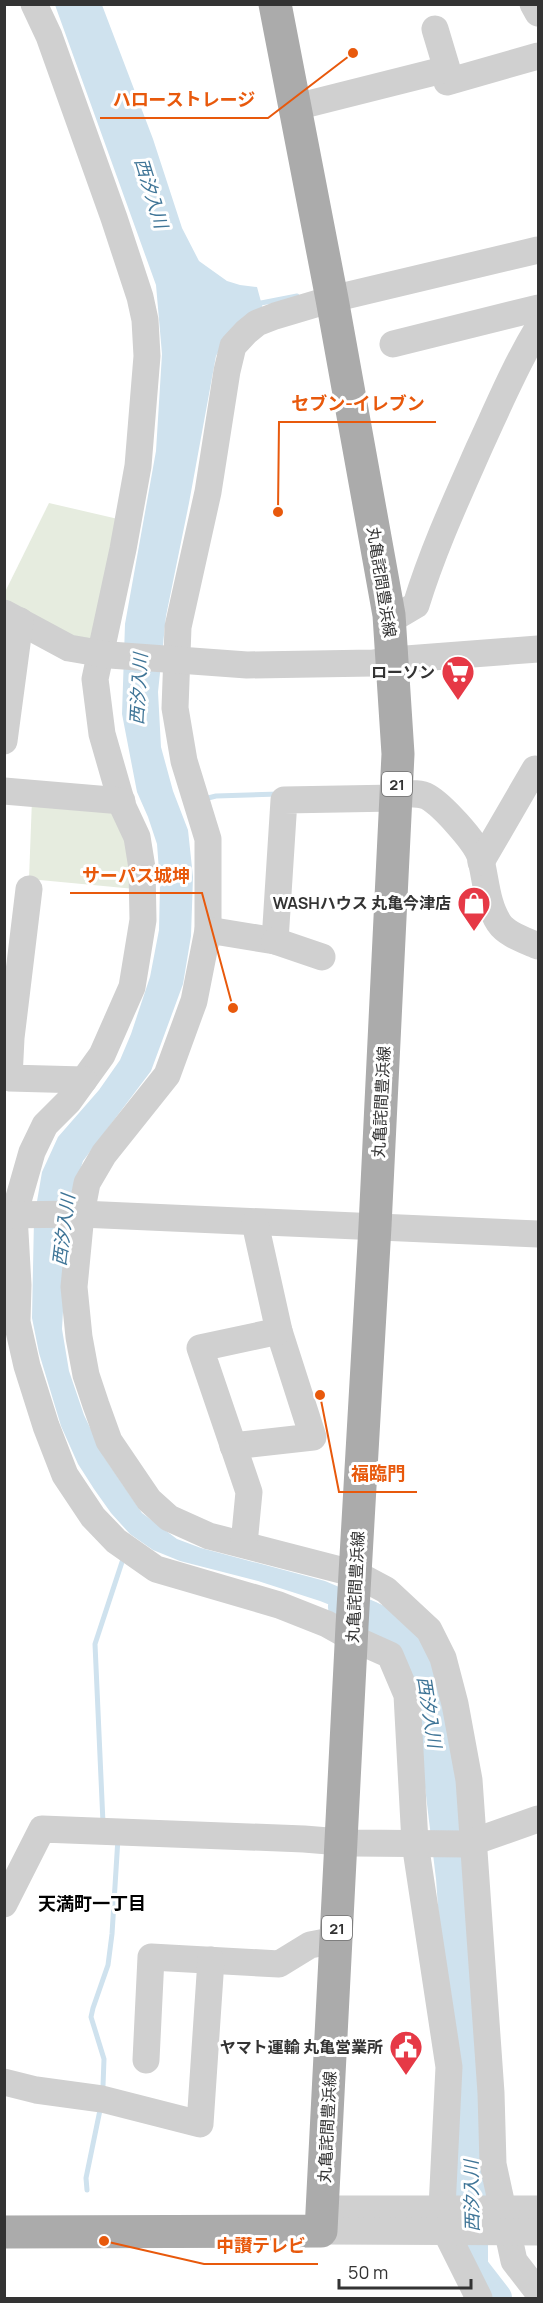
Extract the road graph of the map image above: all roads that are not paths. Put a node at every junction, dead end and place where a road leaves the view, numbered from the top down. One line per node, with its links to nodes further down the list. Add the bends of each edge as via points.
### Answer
1 (34, 4): 17 (street, via 114,218 145,320 138,466)
2 (275, 4): 8 (main road, 丸亀詫間豊浜線 / 21)
3 (533, 4): 4 (street)
4 (538, 13)
5 (435, 29): 8 (street, via 447,69)
6 (538, 56): 7 (street, via 490,78)
7 (447, 82)
8 (296, 107): 10 (main road, 丸亀詫間豊浜線 / 21)
9 (538, 250): 10 (street)
10 (332, 299): 15 (main road, 丸亀詫間豊浜線 / 21); 18 (street, via 257,323 233,346 208,492 178,627)
11 (538, 308): 13 (street)
12 (538, 328): 15 (street, via 444,525 416,605)
13 (393, 344)
14 (12, 617): 17 (street, via 69,648); 20 (street)
15 (389, 621): 19 (main road, 丸亀詫間豊浜線 / 21)
16 (538, 649): 19 (street)
17 (105, 654): 18 (street); 24 (street, via 95,679 102,734)
18 (177, 660): 19 (street, via 247,665); 27 (street, via 175,708 184,761 208,840)
19 (393, 660): 23 (main road, 丸亀詫間豊浜線 / 21)
20 (4, 741)
21 (535, 769): 25 (street)
22 (4, 791): 24 (street)
23 (396, 796): 25 (street, via 428,797 466,835 479,852); 28 (street, via 284,800); 35 (main road, 丸亀詫間豊浜線 / 21)
24 (122, 801): 31 (street, via 137,837 143,920 132,987 102,1055)
25 (481, 862): 29 (street, via 491,908 500,925)
26 (29, 889): 31 (street, via 9,1078)
27 (208, 930): 28 (street); 33 (street, via 194,1001 167,1075 104,1154 87,1183)
28 (275, 941): 30 (street)
29 (538, 946)
30 (322, 957)
31 (84, 1080): 32 (street, via 45,1125 32,1152)
32 (14, 1214): 33 (street); 38 (street, via 18,1285)
33 (78, 1214): 34 (street); 40 (street, via 75,1287 79,1336 86,1375 109,1441 149,1500 169,1518 209,1536)
34 (255, 1223): 35 (street); 37 (street)
35 (375, 1226): 36 (street); 41 (main road, 丸亀詫間豊浜線 / 21)
36 (538, 1234)
37 (279, 1330): 39 (street, via 200,1348); 39 (street, via 313,1437)
38 (14, 1350): 42 (street, via 64,1475 93,1517 116,1541 156,1569 279,1605)
39 (233, 1446): 40 (street, via 249,1492)
40 (244, 1544): 41 (street)
41 (356, 1574): 42 (main road, 丸亀詫間豊浜線 / 21); 46 (street, via 386,1590 429,1630 442,1658 469,1780)
42 (352, 1632): 44 (main road, 丸亀詫間豊浜線 / 21); 45 (street, via 390,1655 407,1695)
43 (538, 1819): 46 (street)
44 (341, 1842): 45 (street); 47 (street, via 42,1829); 48 (main road, 丸亀詫間豊浜線 / 21)
45 (415, 1843): 46 (street); 55 (street, via 449,2067)
46 (470, 1843): 56 (street, via 491,2093 493,2164)
47 (4, 1904)
48 (336, 1940): 49 (street, via 310,1945 279,1964); 54 (main road, 丸亀詫間豊浜線 / 21)
49 (210, 1960): 50 (street, via 151,1957); 51 (street, via 200,2124 102,2099)
50 (146, 2061)
51 (4, 2082)
52 (538, 2210): 56 (street)
53 (4, 2212): 54 (main road)
54 (322, 2220): 55 (street); 57 (main road)
55 (443, 2220): 56 (street); 60 (street)
56 (505, 2221): 58 (street); 59 (street, via 514,2261)
57 (4, 2232)
58 (538, 2232)
59 (538, 2292)
60 (479, 2298)

